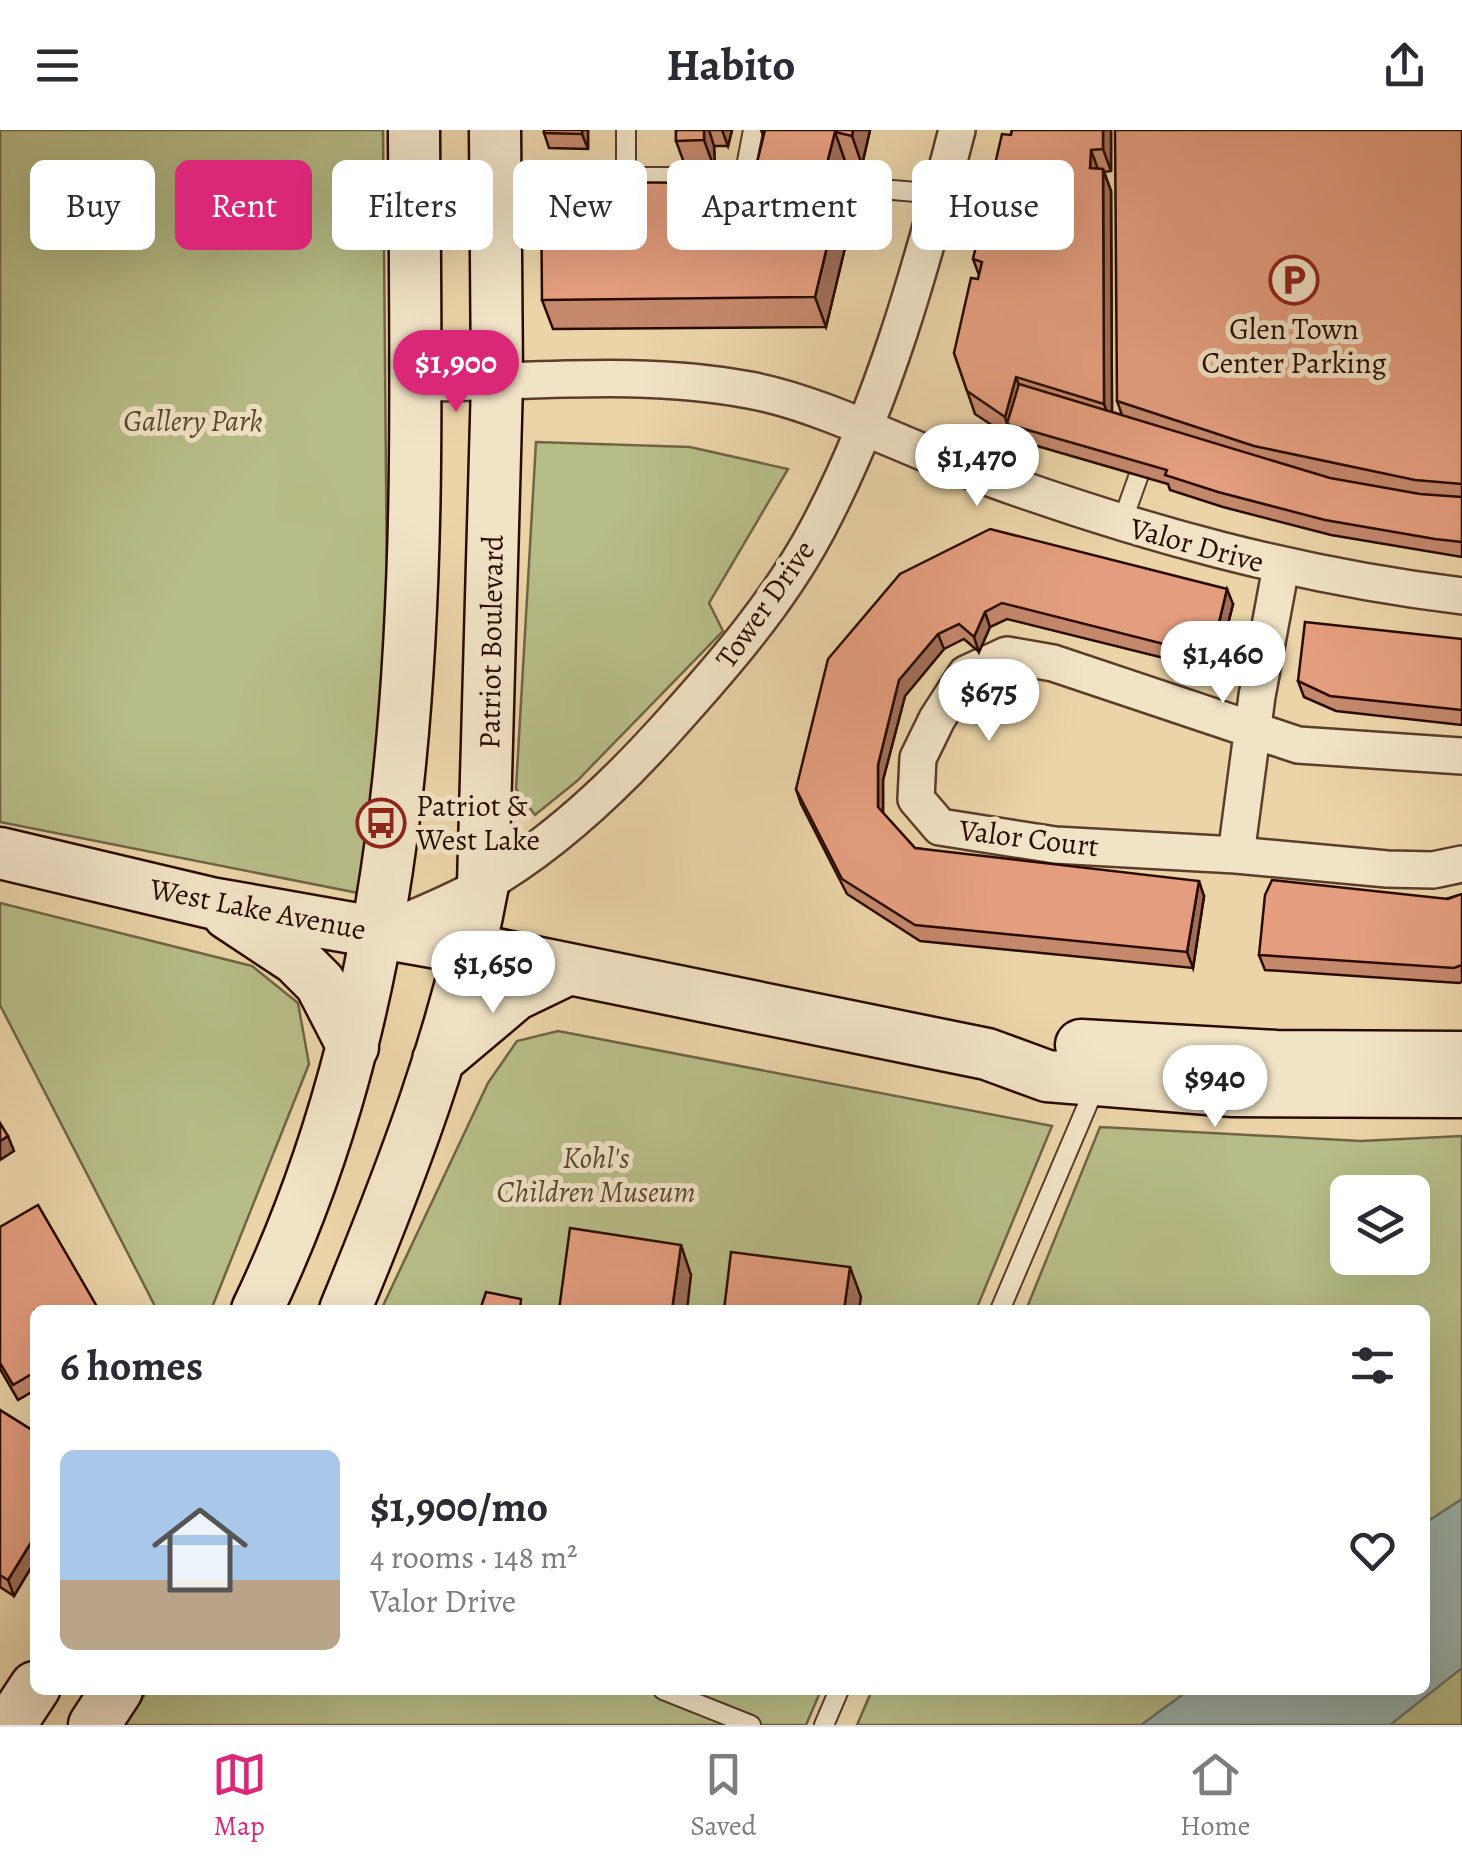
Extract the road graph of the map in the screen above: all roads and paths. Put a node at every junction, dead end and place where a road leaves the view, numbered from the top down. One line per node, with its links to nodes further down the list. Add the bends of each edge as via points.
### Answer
1 (414, 130): 11 (main road)
2 (626, 130): 7 (lane)
3 (753, 130): 8 (lane)
4 (957, 130): 9 (street, Tower Drive)
5 (495, 153): 6 (lane); 12 (main road, Patriot Boulevard)
6 (532, 160)
7 (626, 160)
8 (753, 160)
9 (949, 160)
10 (922, 250): 13 (street, Tower Drive)
11 (415, 383): 12 (street, Valor Drive); 25 (main road, via 405,722)
12 (496, 383): 13 (street, Valor Drive, via 660,380 752,390); 23 (main road, Patriot Boulevard)
13 (865, 429): 15 (street, Valor Drive); 23 (street, Tower Drive, via 816,532 736,652 618,782)
14 (1151, 439): 15 (lane)
15 (1120, 526): 16 (street, Valor Drive)
16 (1281, 567): 17 (street, Valor Drive); 18 (street)
17 (1462, 596)
18 (1253, 732): 19 (street, Valor Court, via 1298,745); 21 (street); 21 (street, Valor Court, via 1053,663 1007,655 966,674 918,758 916,800 940,827 1054,845)
19 (1462, 756)
20 (0, 853): 24 (main road, West Lake Avenue)
21 (1236, 854): 22 (street, Valor Court, via 1387,869)
22 (1462, 864)
23 (484, 885): 25 (street, Tower Drive); 26 (main road, Patriot Boulevard)
24 (212, 903): 25 (main road, West Lake Avenue); 28 (main road, via 320,983)
25 (380, 933): 26 (main road, West Lake Avenue); 28 (main road)
26 (472, 949): 27 (main road, West Lake Avenue); 31 (main road, Patriot Boulevard)
27 (569, 969): 29 (main road, West Lake Avenue); 31 (main road, via 515,995)
28 (354, 1046): 34 (main road, via 299,1223)
29 (987, 1054): 30 (main road, West Lake Avenue, via 1050,1043 1276,1056); 32 (main road, West Lake Avenue, via 1047,1076)
30 (1462, 1057)
31 (438, 1060): 35 (main road, Patriot Boulevard)
32 (1098, 1080): 33 (main road, West Lake Avenue, via 1233,1091); 36 (lane)
33 (1462, 1092)
34 (259, 1305)
35 (347, 1305)
36 (1002, 1305)
37 (30, 1695): 41 (main road)
38 (115, 1695): 42 (main road)
39 (676, 1695): 43 (lane)
40 (837, 1695): 44 (lane)
41 (10, 1725)
42 (94, 1725)
43 (751, 1725)
44 (824, 1725)

